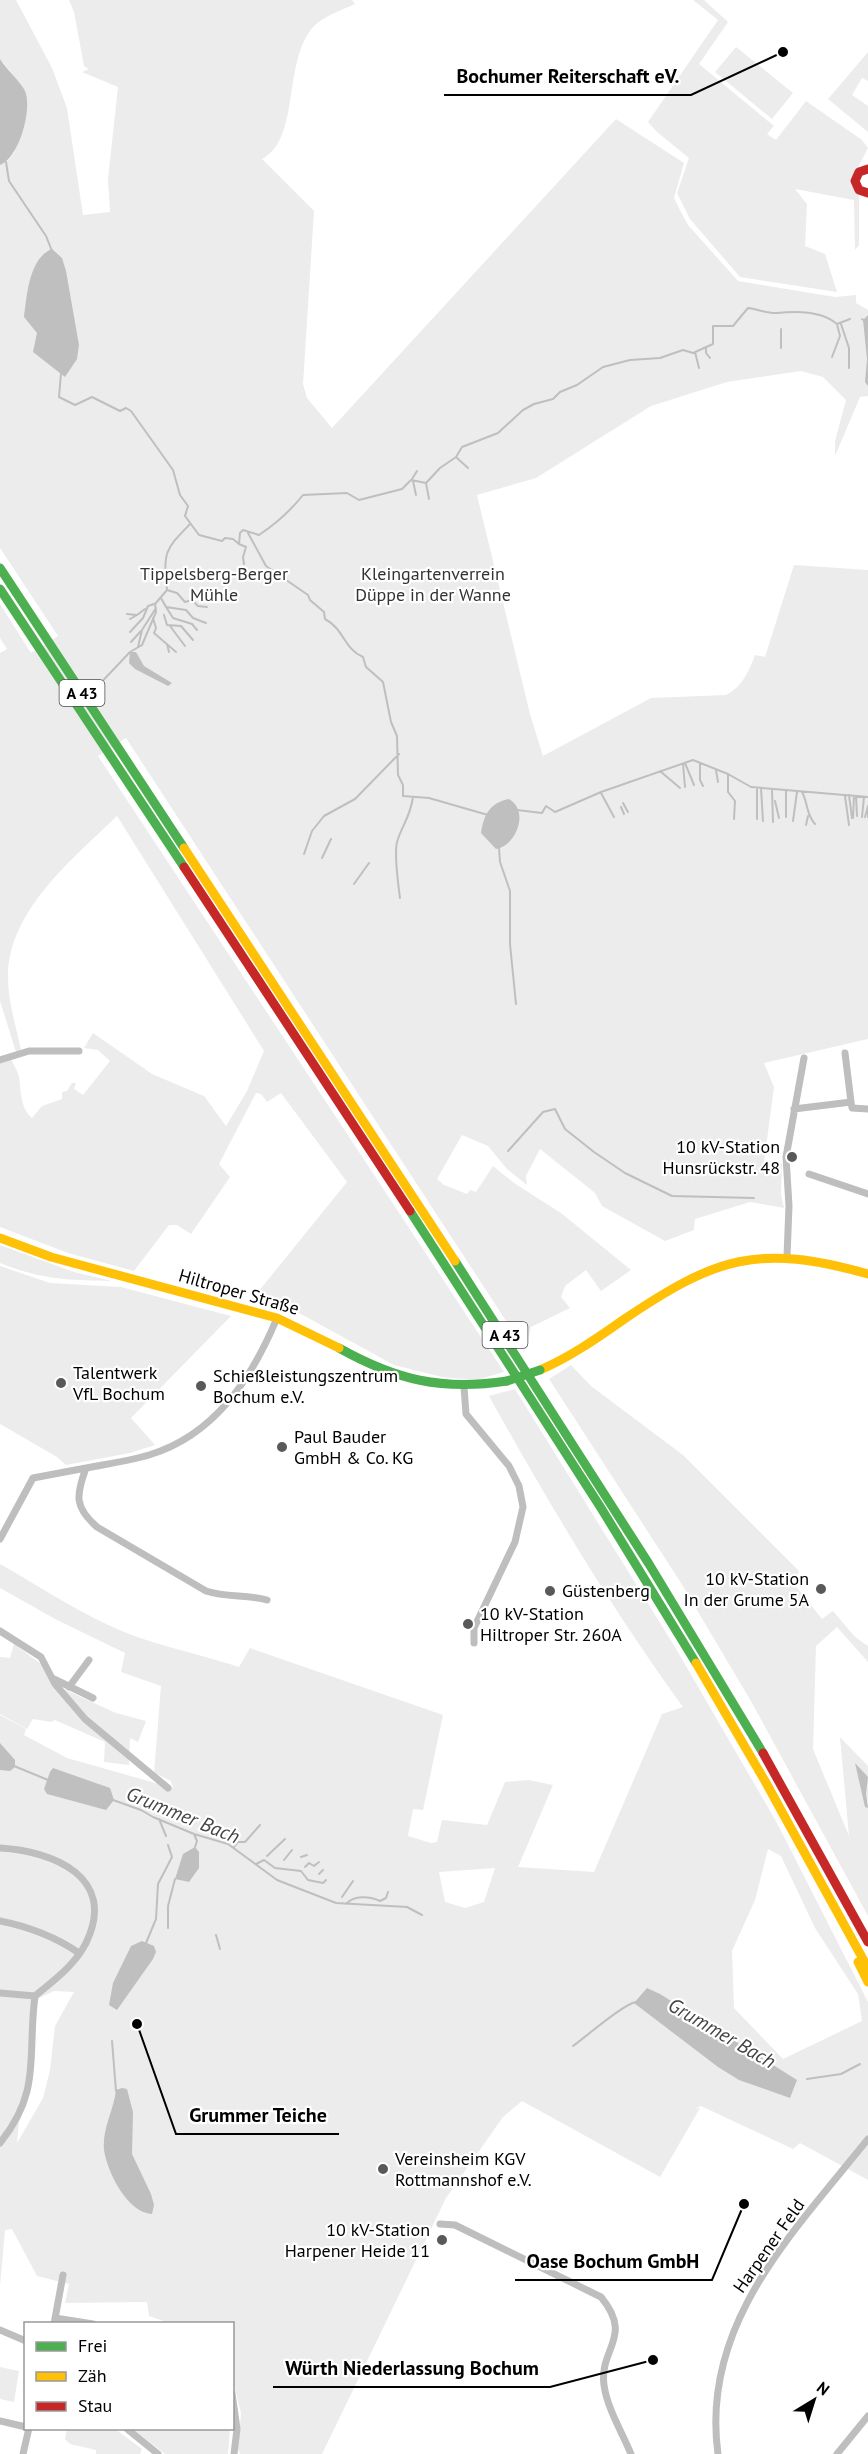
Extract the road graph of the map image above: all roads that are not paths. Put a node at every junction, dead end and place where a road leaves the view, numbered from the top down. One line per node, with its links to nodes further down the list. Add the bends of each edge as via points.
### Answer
1 (867, 164): 2 (main road, via 856,176 855,185)
2 (868, 193)
3 (0, 568): 32 (main road, A 43, via 596,1478 741,1716)
4 (0, 589): 31 (main road, A 43, via 593,1495 702,1672)
5 (79, 1051): 8 (street, via 29,1051)
6 (845, 1053): 9 (street)
7 (804, 1058): 10 (street)
8 (0, 1059)
9 (851, 1102): 10 (street); 11 (street, via 852,1108)
10 (795, 1109): 15 (street, via 785,1166 789,1206)
11 (868, 1109)
12 (809, 1174): 13 (street)
13 (868, 1194)
14 (0, 1238): 17 (main road, Hiltroper Straße, via 51,1257)
15 (787, 1256): 16 (main road, Hiltroper Straße, via 819,1260); 18 (main road, Hiltroper Straße, bridge, via 744,1258 699,1273 582,1349 540,1370 507,1381)
16 (868, 1274)
17 (278, 1318): 18 (main road, Hiltroper Straße, via 390,1373 424,1383); 19 (street, via 248,1379 216,1417 196,1432 148,1455)
18 (464, 1387): 23 (street, via 466,1413 509,1466 519,1486 523,1507 515,1542 477,1621)
19 (86, 1468): 20 (street, via 33,1478); 21 (street, via 78,1490 79,1503 85,1517 97,1527 206,1591)
20 (0, 1539)
21 (267, 1600)
22 (0, 1631): 25 (street, via 41,1657)
23 (474, 1643)
24 (89, 1660): 26 (street)
25 (54, 1679): 26 (street); 28 (street, via 84,1719)
26 (69, 1688): 27 (street)
27 (93, 1698)
28 (168, 1788)
29 (0, 1848): 33 (street, via 51,1858 73,1868 84,1879 91,1892 93,1914 90,1932)
30 (0, 1921): 33 (street, via 37,1930)
31 (843, 1921): 34 (main road, A 43); 35 (main road)
32 (868, 1942)
33 (79, 1953): 37 (street)
34 (868, 1968)
35 (868, 1982)
36 (0, 1993): 37 (street)
37 (35, 1996): 39 (street, via 29,2086 16,2120)
38 (868, 2139): 55 (street, Harpener Feld, via 778,2253 741,2312 718,2382)
39 (0, 2143)
40 (440, 2224): 54 (street, via 455,2225 601,2297 616,2326 604,2386)
41 (63, 2275): 42 (street)
42 (55, 2321)
43 (0, 2330): 44 (street)
44 (24, 2340)
45 (234, 2407): 53 (street, via 237,2429)
46 (868, 2416): 56 (street)
47 (0, 2421): 48 (street)
48 (24, 2427)
49 (27, 2430): 52 (street)
50 (128, 2430): 51 (street)
51 (154, 2453)
52 (23, 2454)
53 (234, 2454)
54 (631, 2454)
55 (718, 2454)
56 (837, 2454)

